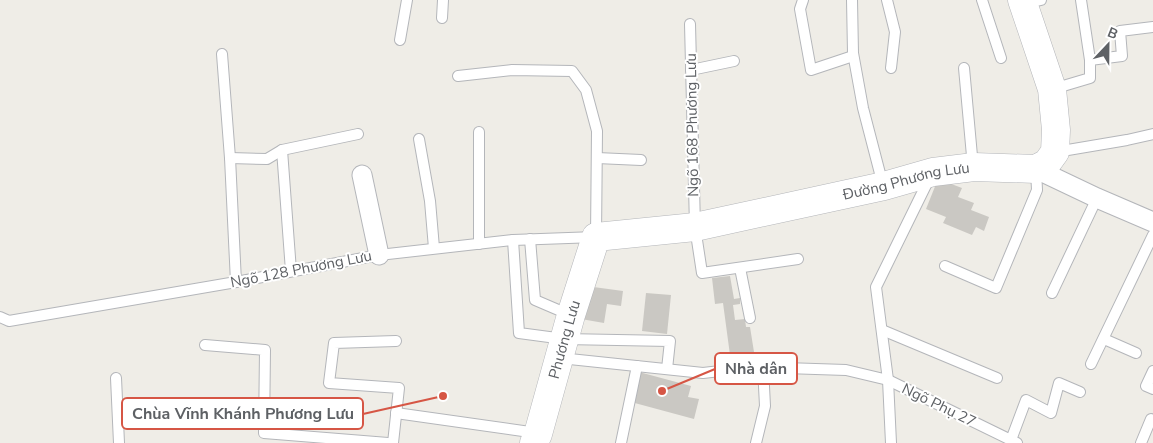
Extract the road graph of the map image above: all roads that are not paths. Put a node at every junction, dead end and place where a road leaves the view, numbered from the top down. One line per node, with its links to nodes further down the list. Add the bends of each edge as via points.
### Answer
1 (407, 0): 12 (lane)
2 (443, 0): 9 (lane)
3 (803, 0): 14 (lane, via 800,9 811,70)
4 (852, 0): 14 (lane)
5 (888, 0): 18 (lane, via 895,32)
6 (982, 0): 15 (lane)
7 (1080, 0): 16 (lane)
8 (1029, 1): 22 (street)
9 (442, 18)
10 (690, 24): 20 (lane, Ngõ 168 Phương Lưu)
11 (1153, 27): 16 (lane, via 1120,31 1122,56)
12 (400, 40)
13 (222, 54): 28 (lane)
14 (853, 56): 35 (lane)
15 (1000, 58)
16 (1090, 60): 22 (lane, via 1090,78)
17 (734, 61): 20 (lane)
18 (891, 68)
19 (964, 68): 32 (lane)
20 (691, 70): 38 (lane, Ngõ 168 Phương Lưu)
21 (458, 76): 29 (lane, via 512,70 572,71 586,90 597,131)
22 (1052, 89): 31 (street, via 1056,130)
23 (479, 132): 43 (lane)
24 (358, 134): 27 (lane)
25 (1153, 134): 31 (lane)
26 (419, 139): 44 (lane)
27 (282, 150): 28 (lane, via 267,159); 49 (lane)
28 (230, 158): 50 (lane)
29 (597, 158): 30 (lane); 40 (lane)
30 (641, 160)
31 (1046, 161): 32 (street, Đường Phương Lưu); 36 (street); 47 (lane, via 996,288)
32 (974, 167): 33 (street, Đường Phương Lưu)
33 (933, 172): 35 (street, Đường Phương Lưu); 54 (lane, via 876,287)
34 (362, 175): 45 (street)
35 (884, 186): 38 (street, Đường Phương Lưu)
36 (1097, 198): 37 (street); 51 (lane)
37 (1153, 222)
38 (694, 227): 40 (street, Đường Phương Lưu); 48 (lane, Ngõ 168 Phương Lưu, via 702,273)
39 (1153, 235): 56 (lane)
40 (596, 236): 42 (lane, Ngõ 128 Phương Lưu); 55 (street, Phương Lưu)
41 (513, 240): 42 (lane, Ngõ 128 Phương Lưu); 43 (lane, Ngõ 128 Phương Lưu); 55 (lane, via 520,333)
42 (530, 240): 55 (lane, via 535,300)
43 (479, 244): 44 (lane, Ngõ 128 Phương Lưu)
44 (434, 248): 45 (lane, Ngõ 128 Phương Lưu)
45 (379, 254): 49 (lane, Ngõ 128 Phương Lưu)
46 (798, 260): 48 (lane)
47 (945, 266)
48 (740, 268): 52 (lane)
49 (292, 272): 50 (lane, Ngõ 128 Phương Lưu)
50 (236, 282): 53 (lane, Ngõ 128 Phương Lưu)
51 (1052, 293)
52 (750, 318)
53 (4, 319)
54 (882, 330): 66 (lane); 67 (lane)
55 (565, 337): 61 (lane, Ngõ Phụ 27); 63 (lane, via 670,341); 72 (street, Phương Lưu)
56 (1104, 339): 59 (lane); 60 (lane)
57 (396, 341): 70 (lane, via 334,343 329,382 399,388)
58 (205, 345): 75 (lane, via 265,350 264,434)
59 (1136, 353)
60 (1091, 364)
61 (637, 366): 63 (lane, Ngõ Phụ 27); 77 (lane)
62 (763, 367): 63 (lane, Ngõ Phụ 27, via 703,373); 67 (lane, Ngõ Phụ 27, via 846,370); 78 (lane, via 765,406)
63 (667, 370)
64 (1153, 371): 68 (lane, via 1146,386)
65 (116, 378): 74 (lane)
66 (997, 378)
67 (888, 380): 73 (lane, Ngõ Phụ 27); 79 (lane)
68 (1153, 389)
69 (1080, 392): 73 (lane, via 1059,383 1052,413 1026,400)
70 (396, 413): 72 (lane); 76 (lane)
71 (1151, 419): 80 (lane)
72 (536, 438)
73 (1014, 441)
74 (119, 443)
75 (388, 443)
76 (393, 443)
77 (621, 443)
78 (756, 443)
79 (890, 443)
80 (1141, 443)

